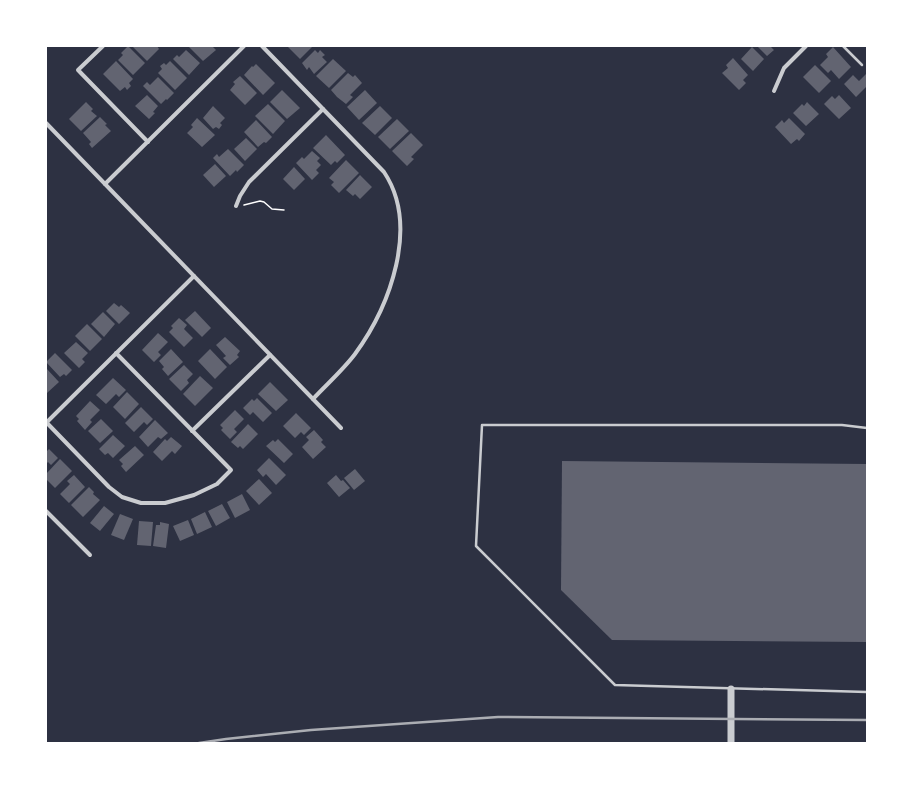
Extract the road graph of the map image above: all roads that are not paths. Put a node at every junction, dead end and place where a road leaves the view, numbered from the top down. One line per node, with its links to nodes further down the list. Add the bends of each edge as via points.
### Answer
1 (103, 46): 10 (street, via 78,70)
2 (244, 46): 10 (street)
3 (262, 46): 8 (street)
4 (806, 46): 7 (street, via 784,68)
5 (843, 46): 6 (lane)
6 (862, 65)
7 (774, 91)
8 (323, 109): 12 (street, via 249,182); 16 (street, via 391,181 399,205 400,221 397,260 391,286 377,319 354,356)
9 (46, 123): 11 (street)
10 (148, 142): 11 (street)
11 (105, 184): 13 (street)
12 (236, 206)
13 (194, 276): 14 (street); 15 (street)
14 (116, 353): 17 (street); 20 (street)
15 (270, 355): 16 (street); 20 (street)
16 (313, 399): 18 (street)
17 (46, 423): 20 (street, via 109,487 122,497 141,503 165,503 194,495 218,484 231,470)
18 (341, 428)
19 (867, 428): 23 (lane, via 842,425 482,425 476,546 615,686)
20 (192, 431)
21 (46, 510): 22 (street)
22 (90, 555)
23 (731, 689): 24 (lane); 25 (street)
24 (867, 692)
25 (731, 743)

